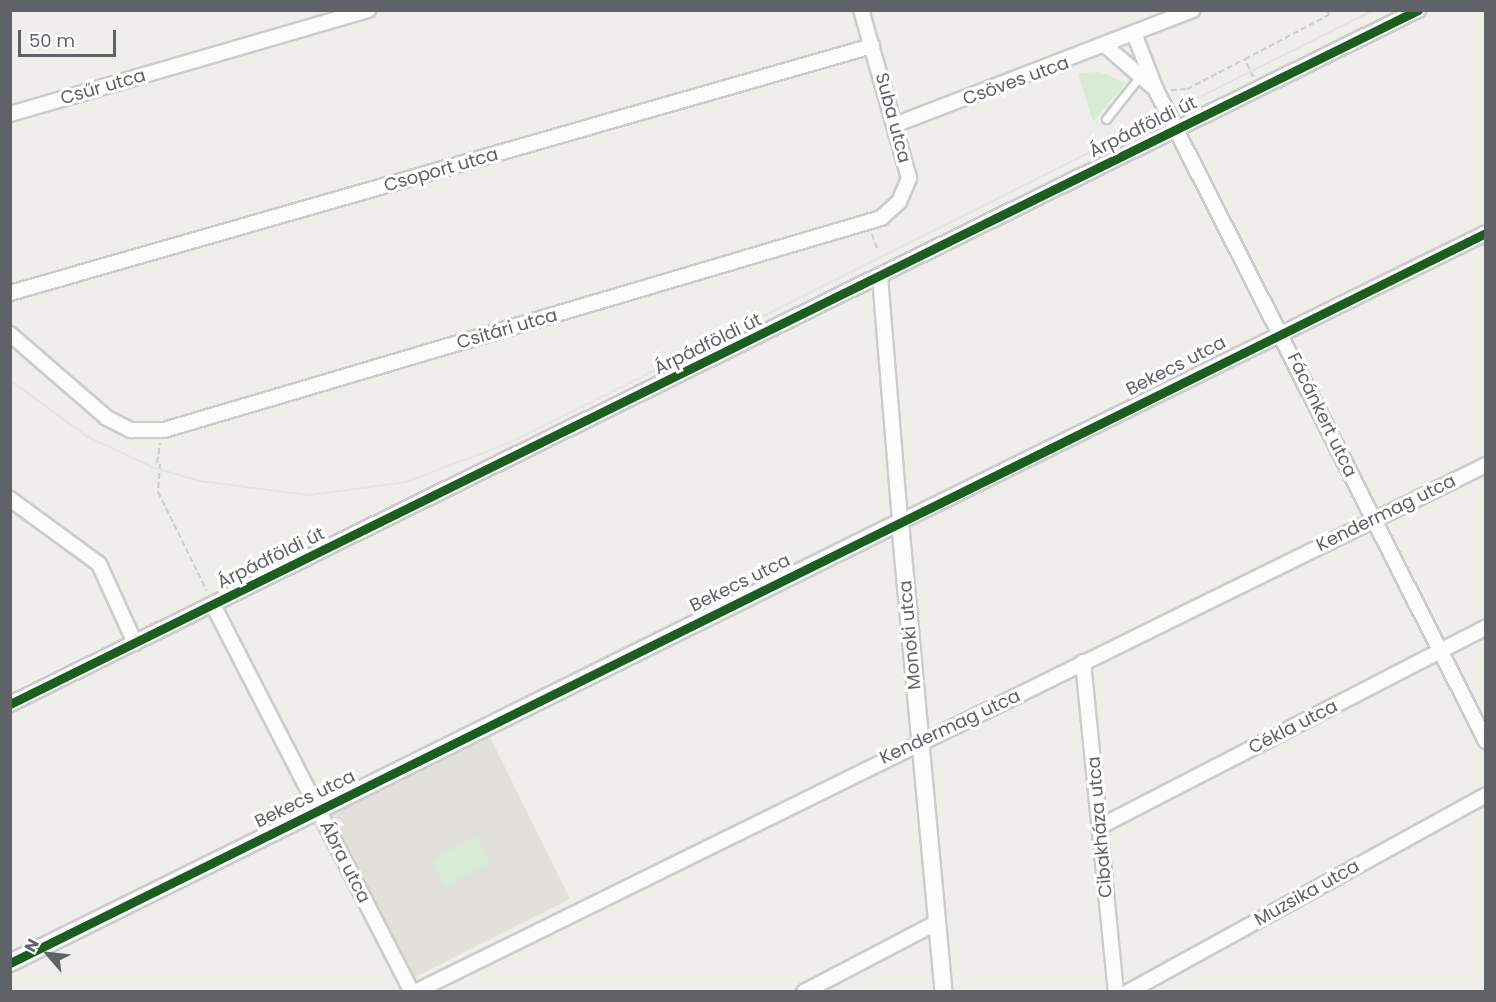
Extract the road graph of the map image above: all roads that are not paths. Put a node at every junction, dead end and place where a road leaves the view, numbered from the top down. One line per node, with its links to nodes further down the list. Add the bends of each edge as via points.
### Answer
1 (368, 10): 10 (street, Csűr utca)
2 (861, 10): 6 (street, Suba utca)
3 (1193, 10): 5 (street, Csöves utca)
4 (1418, 10): 13 (street, Árpádföldi út)
5 (1135, 36): 7 (street, Csöves utca); 9 (street, Fácánkert utca)
6 (872, 46): 12 (street, Suba utca); 17 (street, Csoport utca)
7 (1107, 47): 8 (street, Fácánkert utca); 12 (street, Csöves utca)
8 (1140, 75): 9 (street, Fácánkert utca); 11 (lane)
9 (1156, 90): 13 (street, Fácánkert utca)
10 (10, 114)
11 (1106, 119)
12 (897, 124): 14 (street, Suba utca, via 909,178 899,202)
13 (1176, 128): 16 (street, Árpádföldi út); 18 (street, Fácánkert utca)
14 (881, 219): 19 (street, Csitári utca, via 164,430 131,430 107,418)
15 (1485, 232): 18 (street, Bekecs utca)
16 (880, 277): 23 (street, Monoki utca); 24 (street, Árpádföldi út)
17 (10, 293)
18 (1281, 333): 22 (street, Fácánkert utca); 23 (street, Bekecs utca)
19 (10, 334)
20 (1485, 465): 22 (street, Kendermag utca)
21 (10, 499): 26 (street, via 99,564)
22 (1373, 518): 27 (street, Fácánkert utca); 28 (street, Kendermag utca)
23 (900, 522): 30 (street, Monoki utca); 33 (street, Bekecs utca)
24 (213, 605): 26 (street, Árpádföldi út); 33 (street, Ábra utca)
25 (1485, 627): 27 (street, Cékla utca)
26 (135, 643): 29 (street, Árpádföldi út)
27 (1439, 651): 31 (street, Fácánkert utca); 34 (street, Cékla utca)
28 (1083, 662): 30 (street, Kendermag utca); 34 (street, Cibakháza utca)
29 (10, 704)
30 (920, 741): 35 (street, Monoki utca); 37 (street, Kendermag utca)
31 (1485, 741)
32 (1485, 795): 41 (street, Muzsika utca)
33 (319, 811): 36 (street, Bekecs utca); 37 (street, Ábra utca)
34 (1101, 826): 40 (street, Cibakháza utca)
35 (938, 922): 38 (street); 39 (street, Monoki utca)
36 (10, 963)
37 (413, 992)
38 (804, 992)
39 (944, 992)
40 (1116, 992)
41 (1128, 992)

